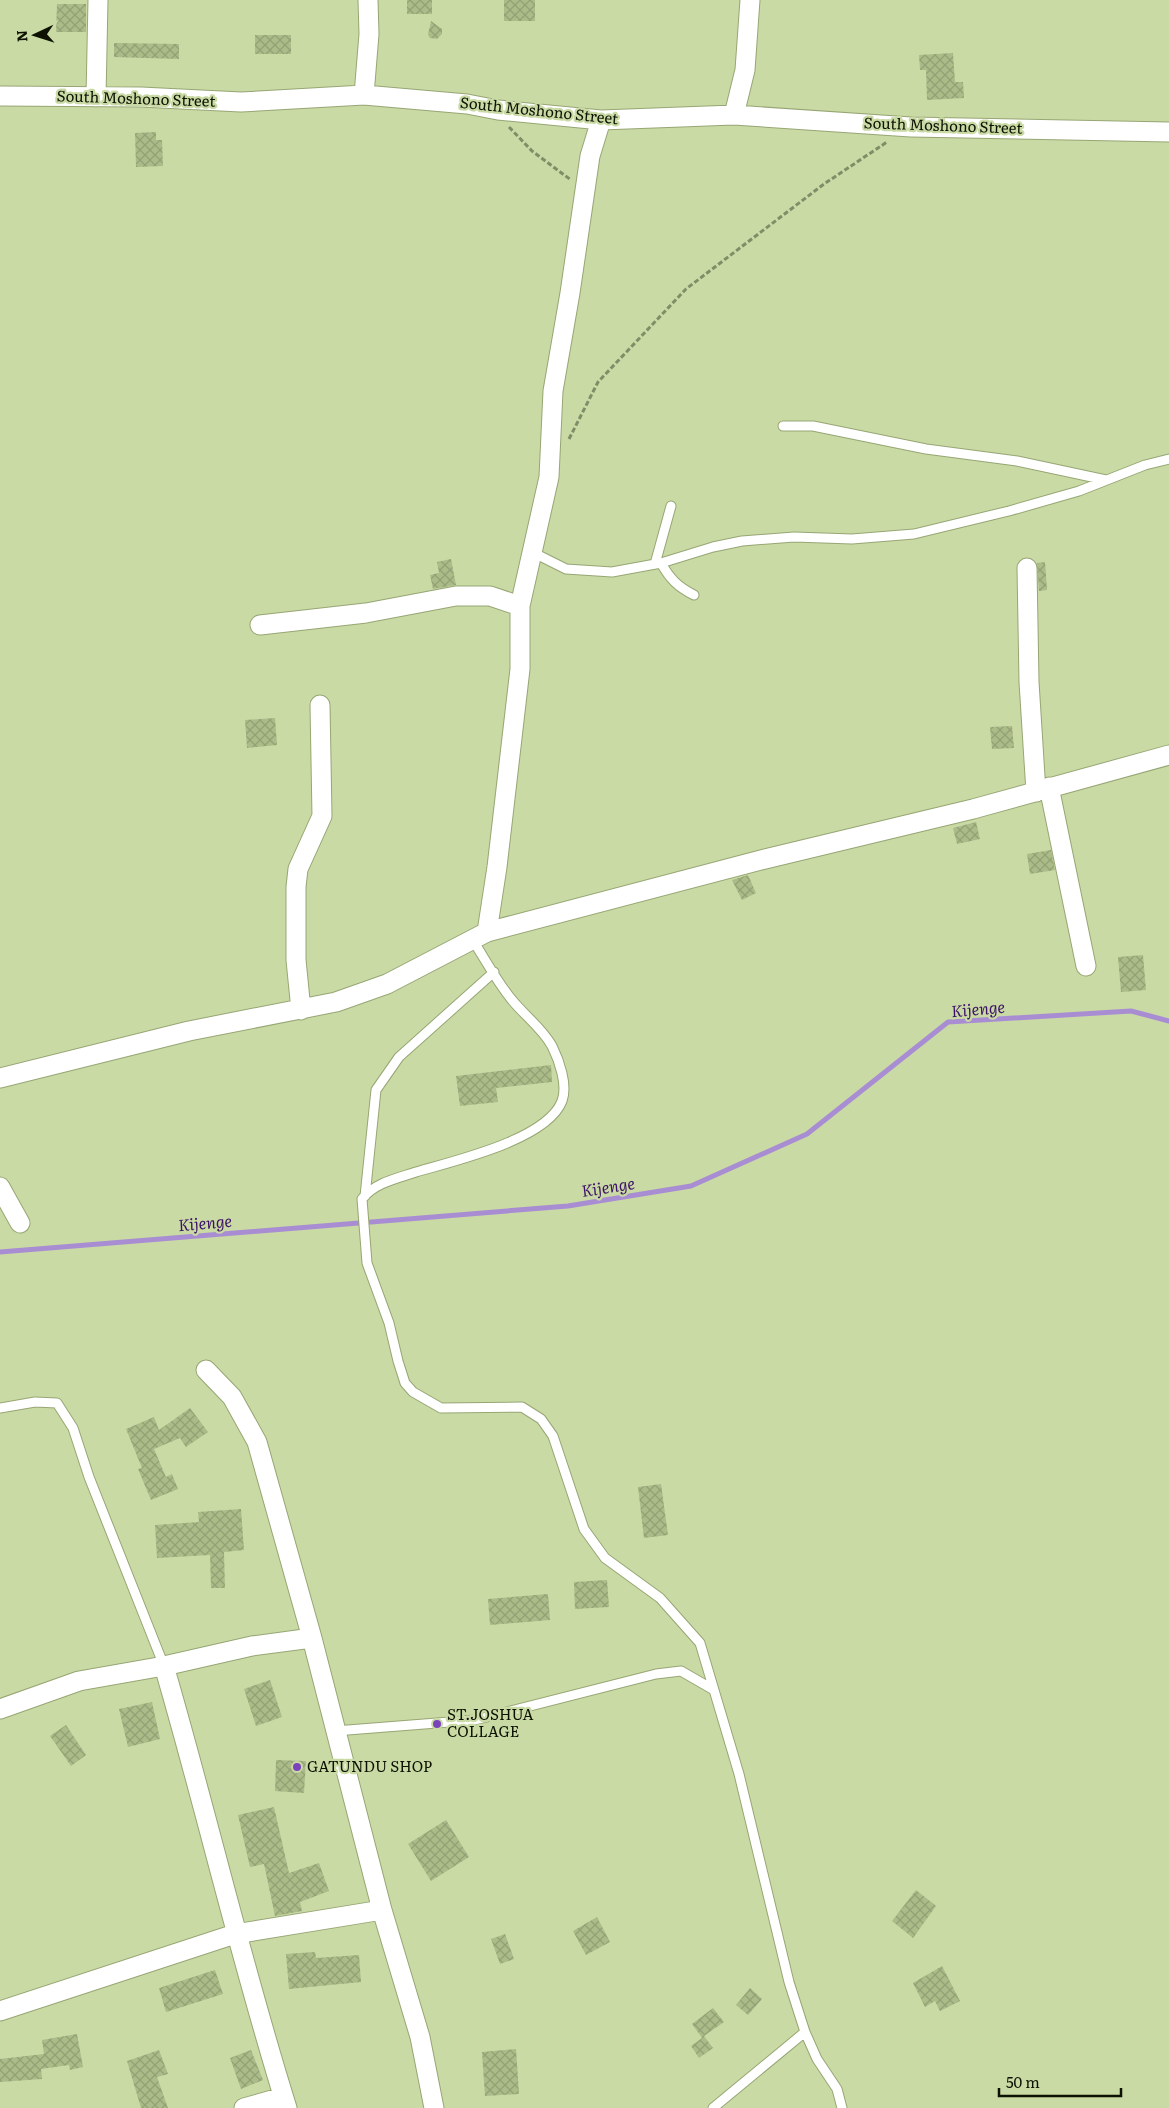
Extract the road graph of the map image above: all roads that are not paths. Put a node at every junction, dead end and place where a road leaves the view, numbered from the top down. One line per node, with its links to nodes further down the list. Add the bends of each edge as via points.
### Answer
1 (98, 0): 6 (street)
2 (368, 0): 4 (street)
3 (750, 0): 7 (street, via 745,70)
4 (364, 95): 6 (street, South Moshono Street, via 241,102); 8 (street, South Moshono Street)
5 (0, 96): 6 (street, South Moshono Street)
6 (96, 97)
7 (734, 115): 8 (street, South Moshono Street); 9 (street, South Moshono Street, via 911,127)
8 (601, 120): 14 (street, via 590,156 553,391 549,477)
9 (1169, 132)
10 (782, 426): 12 (lane, via 813,426 926,449 1017,461)
11 (1169, 460): 12 (lane)
12 (1106, 480): 15 (lane, via 1009,511 914,534 742,541)
13 (671, 506): 15 (lane)
14 (532, 552): 15 (lane, via 566,569 612,572); 18 (street)
15 (658, 564): 17 (lane, via 679,587)
16 (1027, 568): 22 (street, via 1029,682)
17 (694, 595)
18 (520, 606): 19 (street, via 490,596 456,596 366,613); 23 (street, via 520,669 497,867)
19 (260, 625)
20 (320, 705): 26 (street, via 322,816 298,869 296,887 296,960)
21 (1169, 755): 22 (street)
22 (1042, 790): 23 (street); 24 (street)
23 (480, 936): 25 (lane); 26 (street, via 387,984)
24 (1086, 966)
25 (494, 972): 29 (lane, via 399,1057 376,1090); 29 (lane, via 512,1000 552,1047 562,1076 564,1096 556,1113 507,1144 398,1178 373,1189)
26 (301, 1010): 27 (street, via 189,1030)
27 (0, 1078)
28 (0, 1187): 30 (street)
29 (363, 1199): 35 (lane, via 365,1248 370,1272 387,1315 405,1383 413,1392 441,1408 522,1407 541,1419 553,1436 584,1529 605,1558 660,1598 700,1643)
30 (20, 1223)
31 (206, 1370): 33 (street, via 232,1396 256,1442)
32 (0, 1408): 34 (lane, via 35,1402 57,1403 73,1428 89,1477)
33 (312, 1638): 34 (street, via 252,1646); 37 (street)
34 (164, 1666): 36 (street, via 79,1681); 39 (street)
35 (714, 1690): 37 (lane, via 681,1671 656,1674 475,1720); 41 (lane, via 741,1782 789,1982)
36 (0, 1709)
37 (335, 1731): 38 (street)
38 (382, 1910): 39 (street); 44 (street, via 420,2037)
39 (235, 1934): 40 (street); 42 (street)
40 (0, 2011)
41 (805, 2032): 45 (lane); 46 (lane, via 817,2059 837,2089)
42 (285, 2103): 43 (street)
43 (244, 2108)
44 (434, 2108)
45 (714, 2108)
46 (842, 2108)

